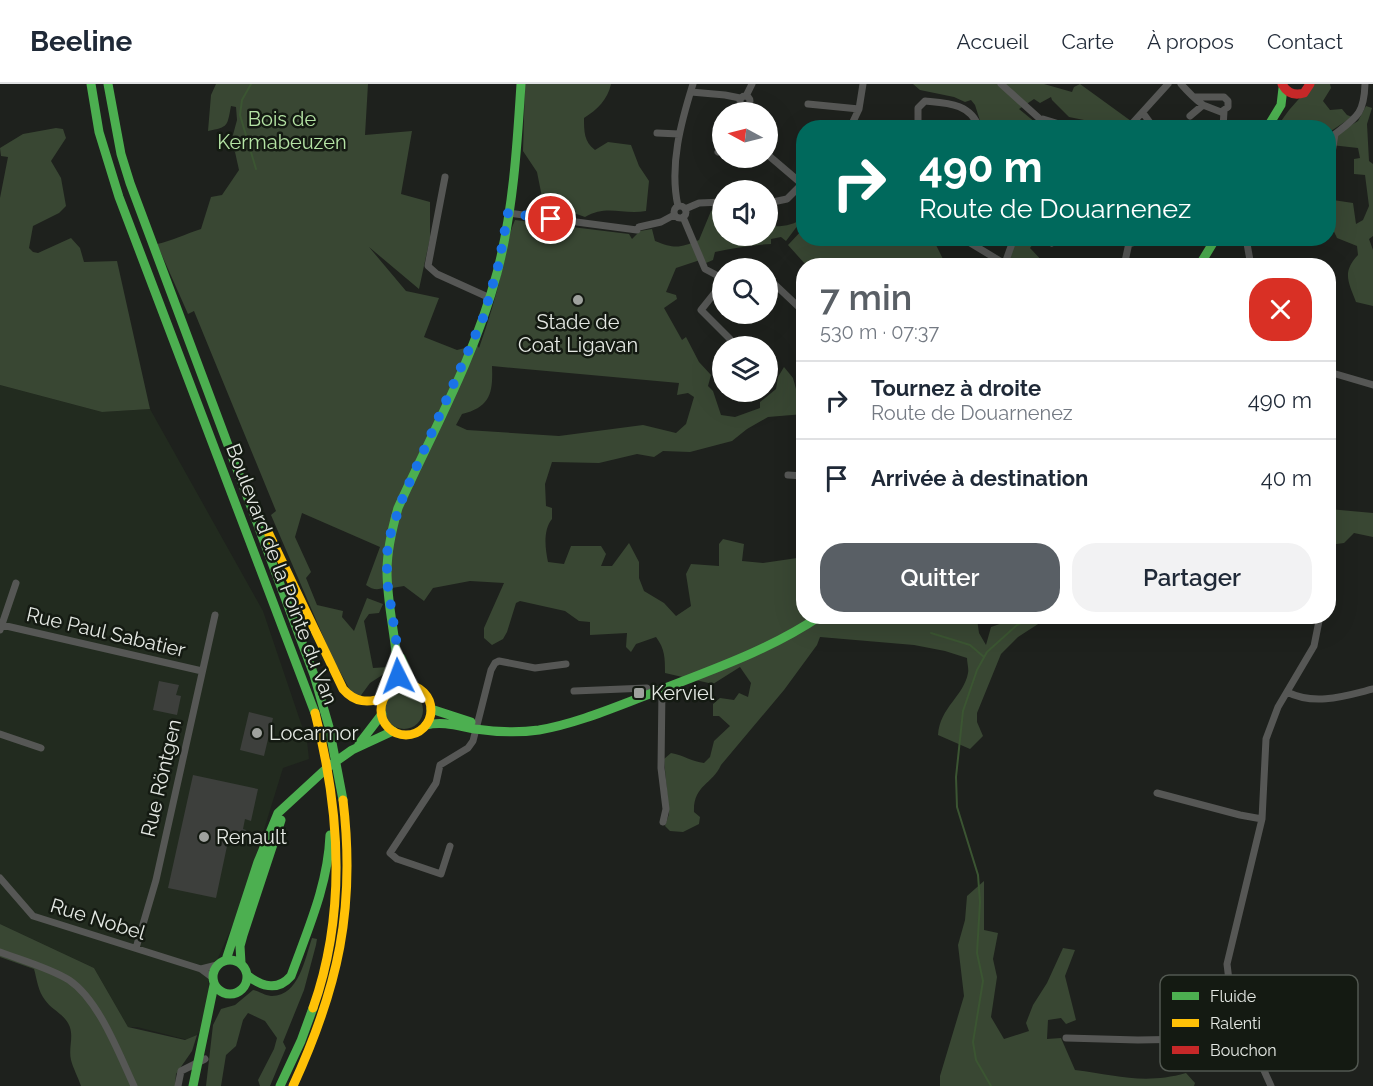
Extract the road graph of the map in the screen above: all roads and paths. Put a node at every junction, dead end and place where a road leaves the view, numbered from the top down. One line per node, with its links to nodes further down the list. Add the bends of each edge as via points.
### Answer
1 (91, 84): 82 (main road, Boulevard de la Pointe du Van, via 99,132 119,197)
2 (108, 84): 61 (main road, Boulevard de la Pointe du Van, via 130,183)
3 (521, 84): 44 (main road, via 517,155)
4 (693, 84): 13 (street)
5 (752, 84): 17 (street)
6 (863, 84): 20 (street)
7 (1002, 84): 24 (street)
8 (1168, 84): 22 (street)
9 (1180, 84): 15 (street)
10 (1311, 84): 14 (main road, via 1304,93)
11 (1365, 84): 35 (street, via 1362,109)
12 (1281, 85): 14 (main road); 32 (main road, via 1281,105)
13 (691, 92): 16 (street, via 725,95); 36 (street)
14 (1294, 95): 33 (main road)
15 (1194, 98): 19 (street); 21 (street, via 1225,98 1228,107)
16 (741, 102)
17 (743, 102)
18 (808, 104): 20 (street)
19 (1203, 105): 21 (street); 23 (street)
20 (859, 109): 25 (street)
21 (1224, 111): 31 (street)
22 (1143, 113): 29 (street); 30 (street)
23 (1190, 116)
24 (1042, 118): 28 (street)
25 (854, 120)
26 (918, 120): 27 (street, via 918,108 925,101 961,107)
27 (976, 120)
28 (1048, 120)
29 (1136, 120)
30 (1148, 120)
31 (1223, 120)
32 (1272, 120)
33 (1280, 120)
34 (657, 133): 36 (street)
35 (1336, 133)
36 (679, 134): 43 (street, via 676,189)
37 (778, 164): 39 (street)
38 (445, 177): 52 (street, via 428,266)
39 (796, 178)
40 (796, 190): 41 (street, via 787,199)
41 (778, 201)
42 (712, 202): 43 (street)
43 (682, 207): 45 (street, via 674,209); 46 (street)
44 (508, 213): 45 (street, via 638,229); 52 (main road)
45 (674, 214): 46 (street)
46 (684, 217): 49 (street, via 705,268)
47 (975, 246): 48 (street)
48 (994, 258)
49 (712, 272)
50 (778, 287): 53 (street)
51 (712, 296): 54 (street, via 701,310)
52 (490, 298): 67 (main road, via 391,532 387,581)
53 (796, 304)
54 (712, 321)
55 (715, 324): 56 (street)
56 (727, 336)
57 (1336, 374): 58 (street)
58 (1373, 385)
59 (788, 475): 60 (street)
60 (796, 476)
61 (243, 484): 77 (main road, via 343,689 362,703); 112 (main road, Boulevard de la Pointe du Van, via 326,710 347,816 348,894 340,949 321,1020)
62 (16, 583): 66 (street)
63 (215, 615): 69 (street, Rue Röntgen)
64 (805, 624): 72 (main road, via 739,658)
65 (1318, 624): 75 (street, via 1314,646)
66 (1, 627): 69 (street, Rue Paul Sabatier)
67 (397, 646): 70 (main road); 71 (main road)
68 (566, 664): 81 (street, via 535,668 495,663)
69 (202, 671): 93 (street, Rue Röntgen, via 156,880)
70 (412, 686): 71 (main road); 78 (main road, via 425,694)
71 (398, 687): 77 (main road)
72 (662, 689): 76 (main road); 90 (street, via 661,768 666,809)
73 (1373, 689): 75 (street, via 1320,699)
74 (574, 691): 76 (street, via 648,688)
75 (1287, 692): 89 (street, via 1266,740)
76 (650, 694): 81 (main road, via 558,726)
77 (384, 698): 79 (main road)
78 (431, 709): 80 (main road); 81 (main road)
79 (382, 714): 83 (main road); 86 (main road, via 368,736)
80 (426, 725): 81 (main road, via 440,722); 83 (main road, via 414,733 399,734)
81 (477, 726): 91 (street, via 468,748 440,765 434,786 390,853 397,860 441,874)
82 (320, 730): 99 (main road, via 330,815 330,853 324,885 288,980 267,987); 111 (main road, Boulevard de la Pointe du Van, via 337,824 335,918 318,998)
83 (393, 730): 86 (main road)
84 (0, 734): 85 (street)
85 (41, 748)
86 (352, 750): 88 (main road)
87 (1157, 793): 89 (street)
88 (294, 798): 95 (main road, via 272,823); 96 (main road, via 278,830 243,935)
89 (1262, 819): 98 (street, via 1227,964)
90 (663, 822)
91 (450, 846)
92 (0, 878): 93 (street, Rue Nobel, via 33,916)
93 (136, 948): 97 (street, Rue Nobel)
94 (0, 952): 107 (street, via 64,978 76,987 100,1019)
95 (222, 963): 96 (main road); 97 (street); 100 (main road)
96 (241, 963): 99 (main road)
97 (201, 969): 100 (street, Rue Nobel)
98 (1228, 975)
99 (248, 976): 101 (main road, via 242,990)
100 (213, 981): 101 (main road, via 217,989); 105 (main road)
101 (228, 995): 104 (main road, via 216,1009)
102 (1066, 1038): 103 (street)
103 (1160, 1040)
104 (205, 1059): 105 (street); 110 (main road)
105 (196, 1065): 108 (street, via 181,1071); 109 (main road)
106 (1264, 1071): 113 (street)
107 (134, 1086)
108 (178, 1086)
109 (193, 1086)
110 (199, 1086)
111 (280, 1086)
112 (292, 1086)
113 (1270, 1086)

